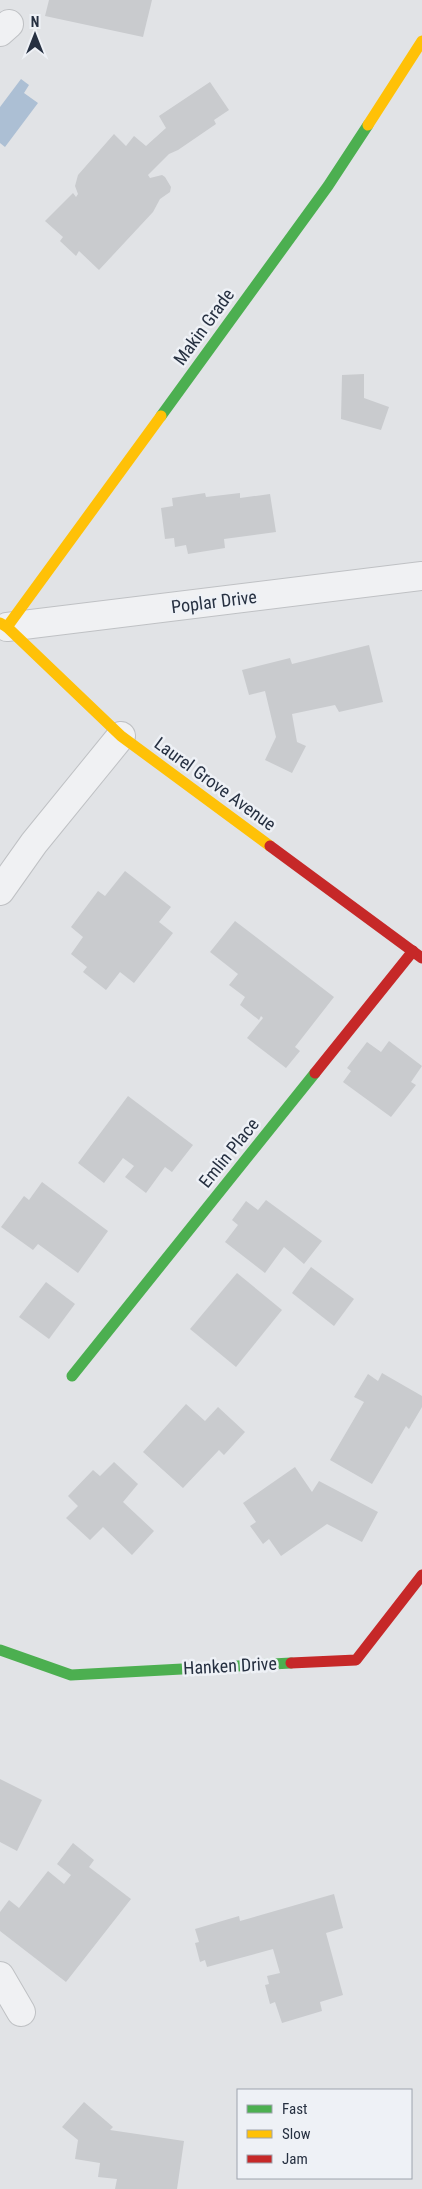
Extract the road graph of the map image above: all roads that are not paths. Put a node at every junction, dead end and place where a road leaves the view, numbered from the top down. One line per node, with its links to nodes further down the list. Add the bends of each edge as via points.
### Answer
1 (422, 41): 3 (street, Makin Grade, via 328,186)
2 (422, 576): 3 (street, Poplar Drive)
3 (3, 625): 4 (street, Laurel Grove Avenue)
4 (121, 736): 5 (street, via 34,843); 6 (street, Laurel Grove Avenue)
5 (0, 891)
6 (417, 955): 7 (street, Emlin Place)
7 (72, 1376)
8 (422, 1575): 9 (street, Hanken Drive, via 356,1660 71,1675)
9 (0, 1650)
10 (0, 1976): 11 (street)
11 (21, 2012)

